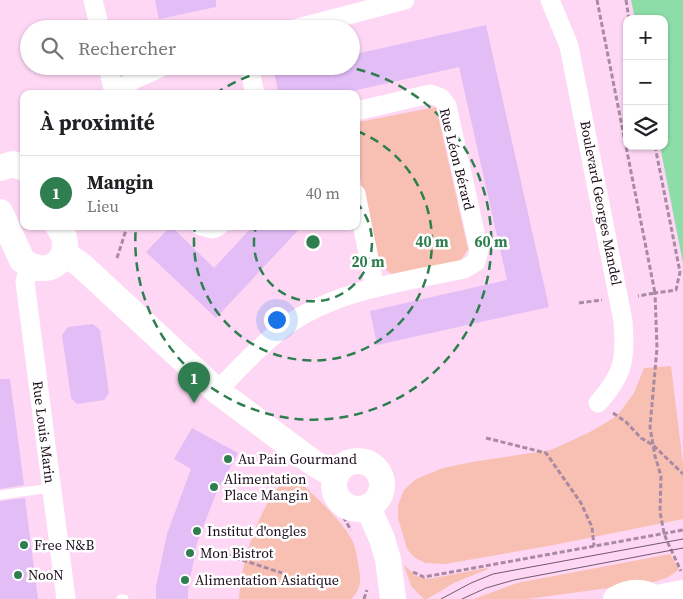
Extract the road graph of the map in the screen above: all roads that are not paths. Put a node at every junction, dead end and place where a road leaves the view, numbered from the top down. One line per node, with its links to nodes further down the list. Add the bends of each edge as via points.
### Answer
1 (93, 0): 4 (street)
2 (405, 0): 5 (street)
3 (550, 0): 23 (street, Boulevard Georges Mandel, via 569,46 624,321 624,359 611,388)
4 (98, 20)
5 (328, 20)
6 (110, 75): 9 (street)
7 (144, 75): 10 (street)
8 (251, 75): 11 (street)
9 (113, 90)
10 (118, 90)
11 (254, 90)
12 (360, 110): 21 (street, Rue Léon Bérard, via 430,94 441,98 447,106 479,250 476,262 464,269)
13 (20, 167): 14 (street, via 13,164)
14 (0, 168)
15 (0, 212): 16 (street); 19 (street)
16 (20, 213)
17 (360, 214): 21 (street)
18 (61, 230): 20 (street, via 66,243)
19 (23, 246): 20 (street, via 37,269 54,266); 25 (street, Rue Louis Marin)
20 (64, 253): 22 (street)
21 (375, 288): 22 (street, Rue Léon Bérard, via 319,307 284,327)
22 (217, 391): 24 (street, via 314,464)
23 (598, 403)
24 (335, 485): 27 (street, via 342,503 352,509); 27 (street, via 342,466 352,461 363,461 373,466 380,473 382,486 378,498)
25 (51, 488): 26 (lane); 29 (street, Rue Louis Marin)
26 (0, 495)
27 (368, 507): 30 (street, via 388,559)
28 (683, 593): 32 (street)
29 (66, 599)
30 (394, 599)
31 (616, 599): 32 (street, via 631,592 648,594)
32 (656, 599)

